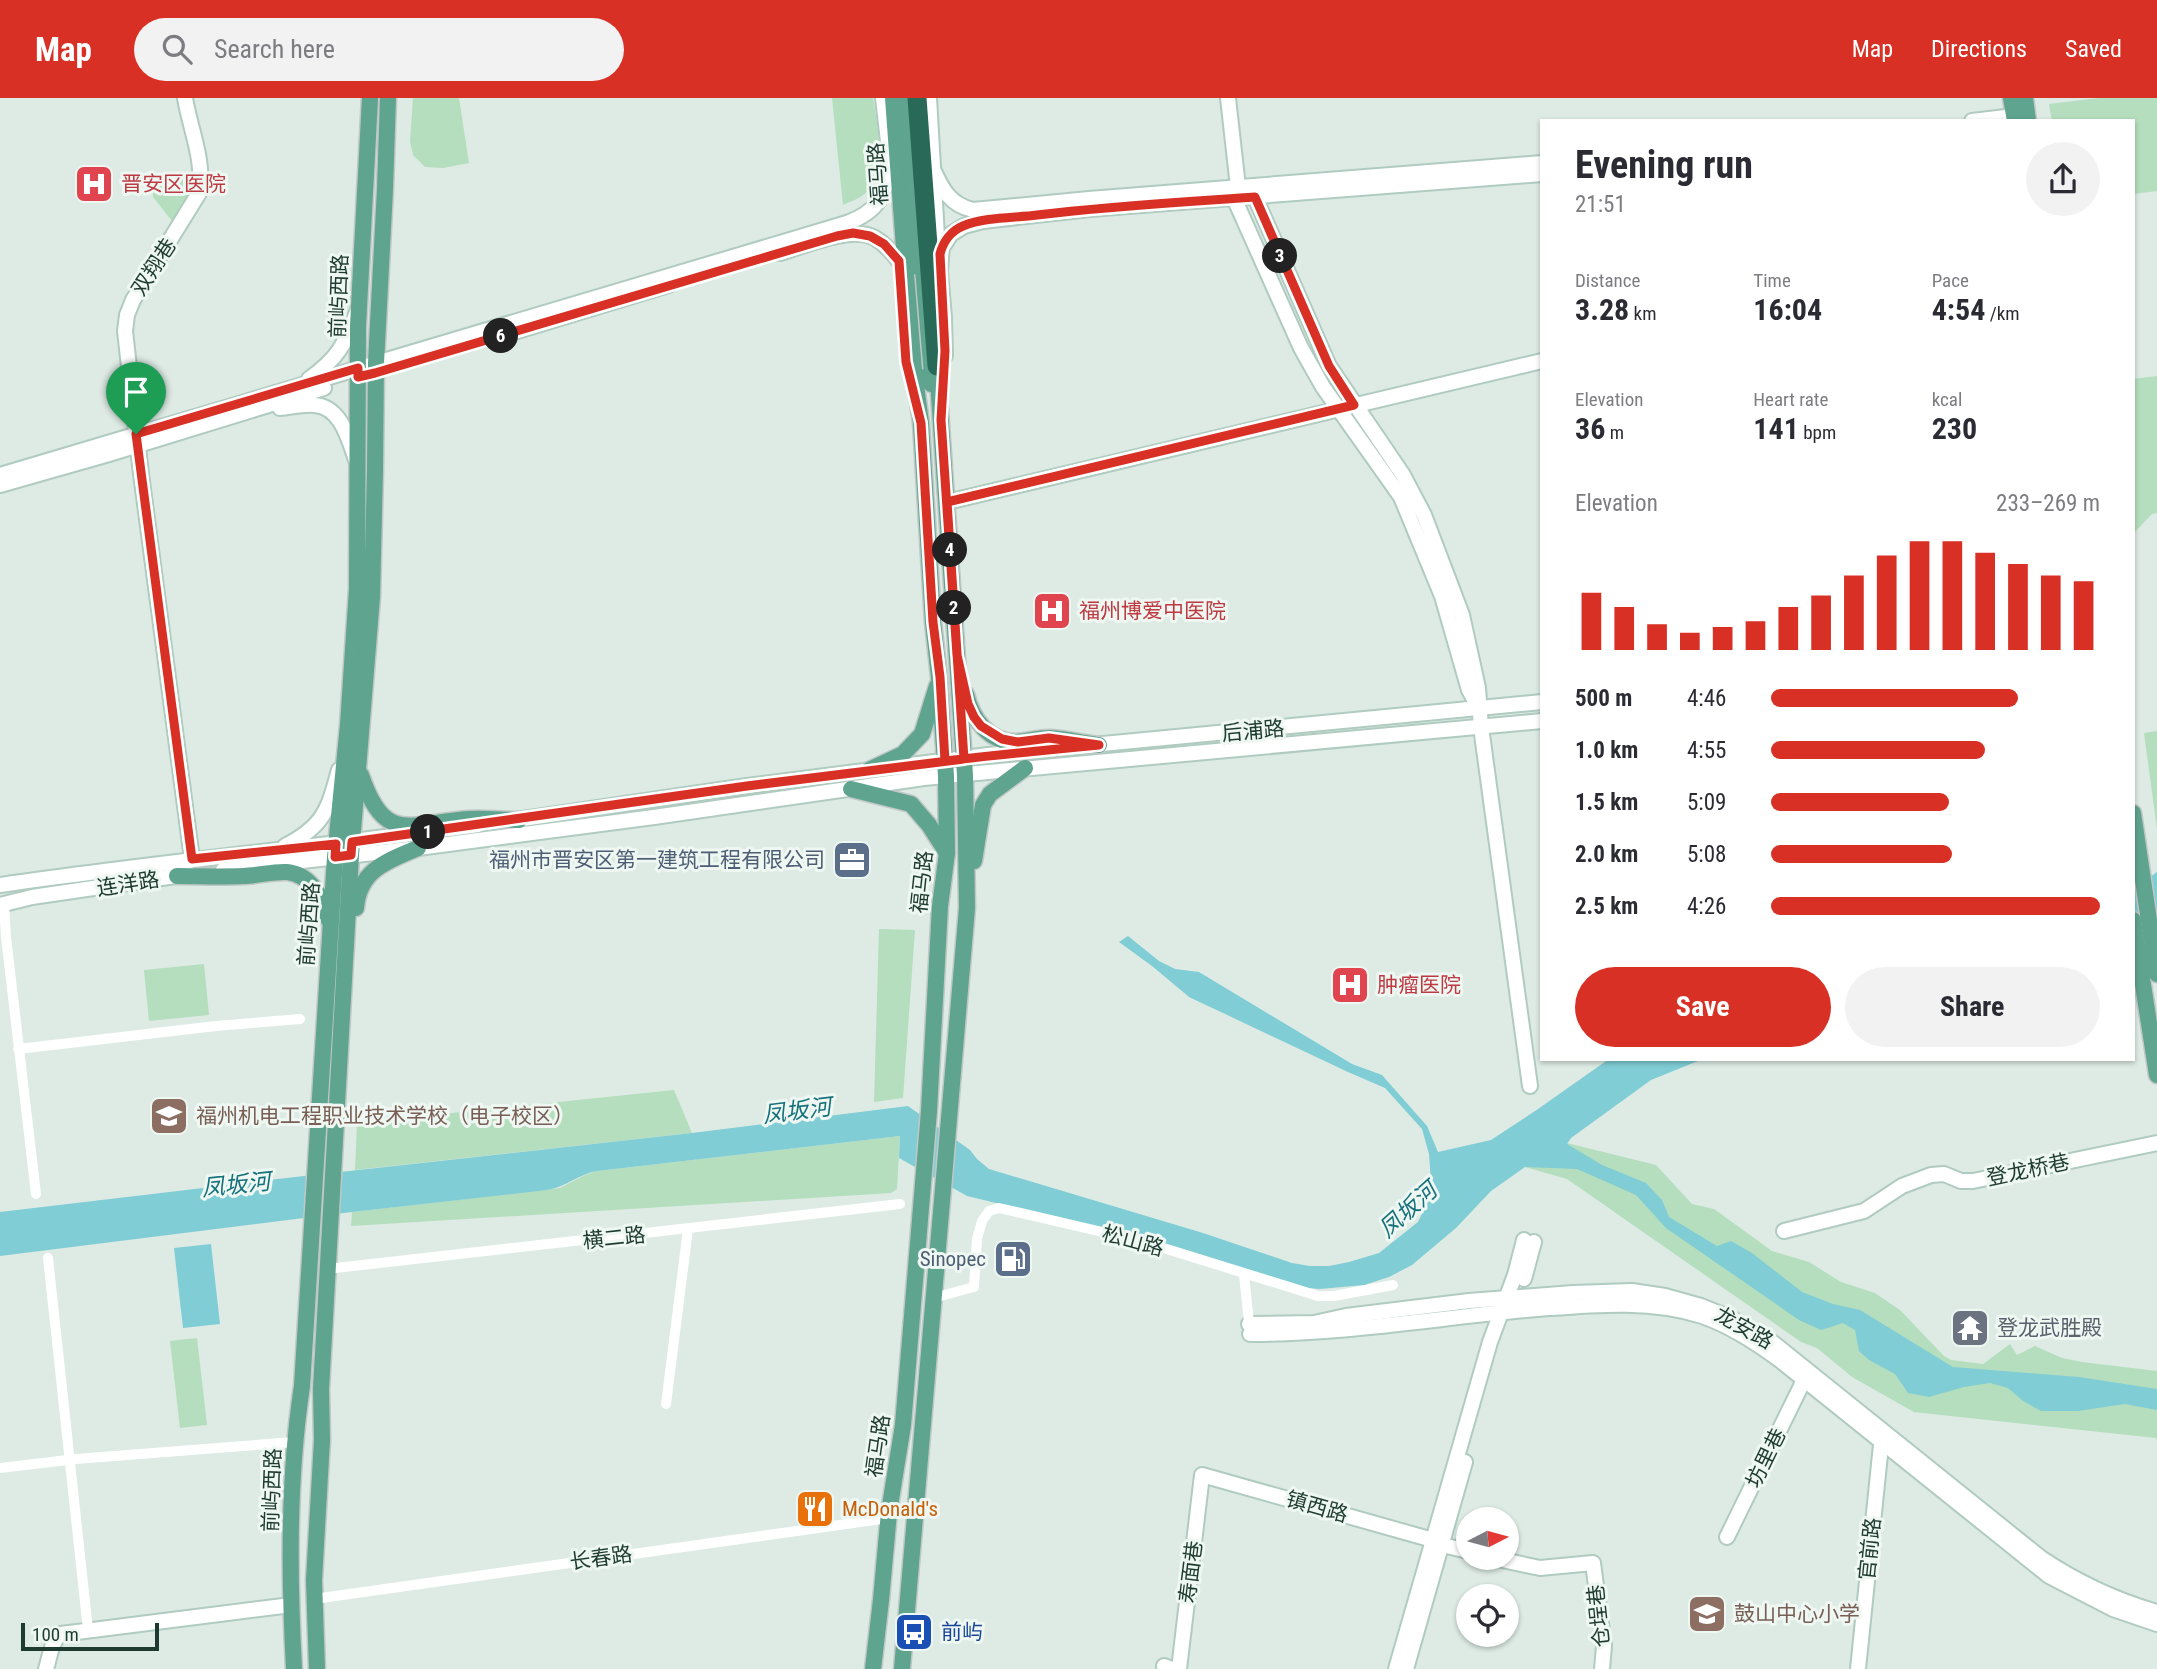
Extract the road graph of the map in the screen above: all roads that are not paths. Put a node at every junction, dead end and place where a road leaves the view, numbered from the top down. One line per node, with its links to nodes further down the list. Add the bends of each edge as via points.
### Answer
1 (185, 98): 32 (main road, 双翔巷, via 197,145 200,187 128,311 125,342)
2 (370, 98): 21 (main road, 前屿西路)
3 (388, 98): 24 (main road, 前屿西路)
4 (883, 98): 14 (main road)
5 (893, 98): 31 (main road, 福马路, bridge)
6 (906, 98): 30 (main road, 福马路, via 926,367)
7 (917, 98): 23 (highway)
8 (929, 98): 15 (main road)
9 (1228, 98): 17 (main road)
10 (2011, 98): 12 (main road)
11 (2025, 98): 12 (main road)
12 (2021, 118)
13 (1540, 163): 17 (main road)
14 (891, 167): 19 (main road); 24 (main road, via 880,201 858,218)
15 (933, 169): 17 (main road, via 951,200 972,210); 20 (main road)
16 (1540, 174): 18 (main road)
17 (1236, 193): 18 (main road); 20 (main road, via 971,224 945,242); 28 (main road, via 1291,329)
18 (1255, 197): 27 (main road, via 1326,360)
19 (899, 261): 24 (main road, via 877,239 845,234); 31 (main road, via 906,362)
20 (940, 270): 30 (main road, via 945,351)
21 (358, 308): 25 (main road, 前屿西路); 26 (main road, via 341,351)
22 (1540, 361): 27 (main road)
23 (937, 366): 30 (main road, 福马路)
24 (375, 368): 25 (main road); 48 (main road, 前屿西路, via 374,534)
25 (358, 373): 26 (main road); 29 (main road); 33 (main road, 前屿西路)
26 (301, 384): 32 (main road)
27 (1354, 405): 28 (main road); 40 (main road, via 1403,475 1424,515 1462,615)
28 (1338, 409): 36 (main road); 40 (main road, via 1392,482 1409,514)
29 (251, 410): 32 (main road); 33 (main road, via 316,404 329,408 344,426)
30 (941, 420): 36 (main road, 福马路)
31 (921, 423): 38 (main road, 福马路)
32 (137, 440): 34 (main road); 35 (main road); 57 (main road, 双翔巷)
33 (358, 465): 43 (main road, 前屿西路, via 357,589)
34 (0, 475)
35 (0, 485)
36 (947, 502): 37 (main road, 福马路)
37 (957, 655): 44 (main road, via 971,711 987,731 1012,741 1049,738); 45 (main road, 福马路)
38 (940, 677): 46 (main road, 福马路); 49 (main road, via 922,734 903,754)
39 (1540, 702): 40 (main road, 后浦路)
40 (1479, 708): 42 (main road); 44 (main road, 后浦路)
41 (1540, 721): 42 (main road, 后浦路)
42 (1481, 727): 47 (main road, 后浦路); 70 (main road)
43 (346, 745): 54 (main road, via 329,806 314,829); 55 (main road, 前屿西路)
44 (1099, 745): 45 (main road, 后浦路)
45 (964, 767): 46 (main road, 连洋路); 47 (main road, 后浦路); 61 (main road, 福马路)
46 (946, 768): 49 (main road, 连洋路); 50 (main road, 连洋路); 56 (main road, 福马路)
47 (1025, 768): 61 (main road, via 990,794 983,805)
48 (359, 770): 51 (main road, via 374,807 400,825); 55 (main road, 前屿西路)
49 (869, 770): 51 (main road, 连洋路)
50 (851, 789): 53 (main road, 连洋路); 56 (main road, via 911,804)
51 (519, 820): 55 (main road, 连洋路)
52 (2135, 826): 64 (main road, via 2143,877)
53 (418, 848): 55 (main road, 连洋路); 67 (main road, via 377,867 359,890)
54 (275, 850): 55 (main road, 连洋路); 57 (main road, 连洋路)
55 (344, 850): 58 (main road, 连洋路); 63 (main road, 前屿西路); 67 (main road, 前屿西路)
56 (947, 853): 91 (main road, 福马路, via 903,1425)
57 (192, 859): 59 (main road, 连洋路)
58 (177, 876): 60 (main road, 连洋路); 63 (main road, via 290,873 309,883 319,895)
59 (0, 886)
60 (2, 904): 68 (street)
61 (967, 908): 81 (main road, 福马路)
62 (2135, 923): 64 (main road)
63 (330, 936): 87 (main road, 前屿西路, via 302,1386)
64 (2144, 938): 65 (main road); 69 (main road)
65 (2157, 974)
66 (300, 1019): 68 (street)
67 (342, 1029): 78 (main road, 前屿西路)
68 (18, 1049): 72 (street)
69 (2157, 1075)
70 (1531, 1086)
71 (2157, 1143): 75 (main road, 登龙桥巷, via 1973,1181 1931,1175 1902,1186 1864,1211)
72 (36, 1194)
73 (900, 1204): 74 (street, 横二路)
74 (688, 1229): 78 (street, 横二路); 85 (street)
75 (1784, 1231)
76 (1529, 1241): 82 (main road, via 1524,1278)
77 (48, 1258): 88 (street)
78 (327, 1269): 96 (main road, 前屿西路)
79 (1244, 1275): 80 (street, 松山路, via 1318,1296); 81 (street, 松山路, via 1141,1241 999,1208 985,1215 979,1229 974,1287); 83 (street)
80 (1393, 1285)
81 (933, 1298): 106 (main road, 福马路)
82 (1509, 1305): 83 (main road, 龙安路, via 1346,1316); 84 (main road, 龙安路, via 1646,1307 1702,1316 1761,1346); 86 (main road, 龙安路, via 1632,1292 1701,1306 1772,1342); 93 (main road, via 1490,1342)
83 (1249, 1329)
84 (1804, 1380): 86 (main road, 龙安路); 92 (main road, 坊里巷)
85 (666, 1404)
86 (1887, 1439): 98 (main road, 龙安路, via 2056,1567 2101,1592); 99 (main road, 龙安路, via 2049,1576 2113,1609); 110 (main road, 官前路); 111 (main road, 官前路)
87 (294, 1442): 88 (street); 97 (main road, 前屿西路)
88 (71, 1460): 89 (street); 100 (street)
89 (0, 1468)
90 (1202, 1475): 93 (main road, 镇西路); 101 (main road, 寿面巷)
91 (889, 1518): 96 (street, 长春路); 105 (main road, 福马路)
92 (1727, 1537)
93 (1437, 1542): 94 (main road, 镇西路); 107 (main road); 108 (main road)
94 (1456, 1548)
95 (1519, 1564): 109 (main road, 仓埕巷, via 1540,1568 1593,1563 1604,1646)
96 (314, 1598): 104 (main road, 前屿西路)
97 (291, 1605): 100 (main road); 103 (main road, 前屿西路)
98 (2157, 1612)
99 (2157, 1624)
100 (88, 1630): 102 (main road, via 58,1636)
101 (1172, 1668)
102 (46, 1669)
103 (294, 1669)
104 (317, 1669)
105 (873, 1669)
106 (902, 1669)
107 (1396, 1669)
108 (1406, 1669)
109 (1602, 1669)
110 (1858, 1669)
111 (1867, 1669)

